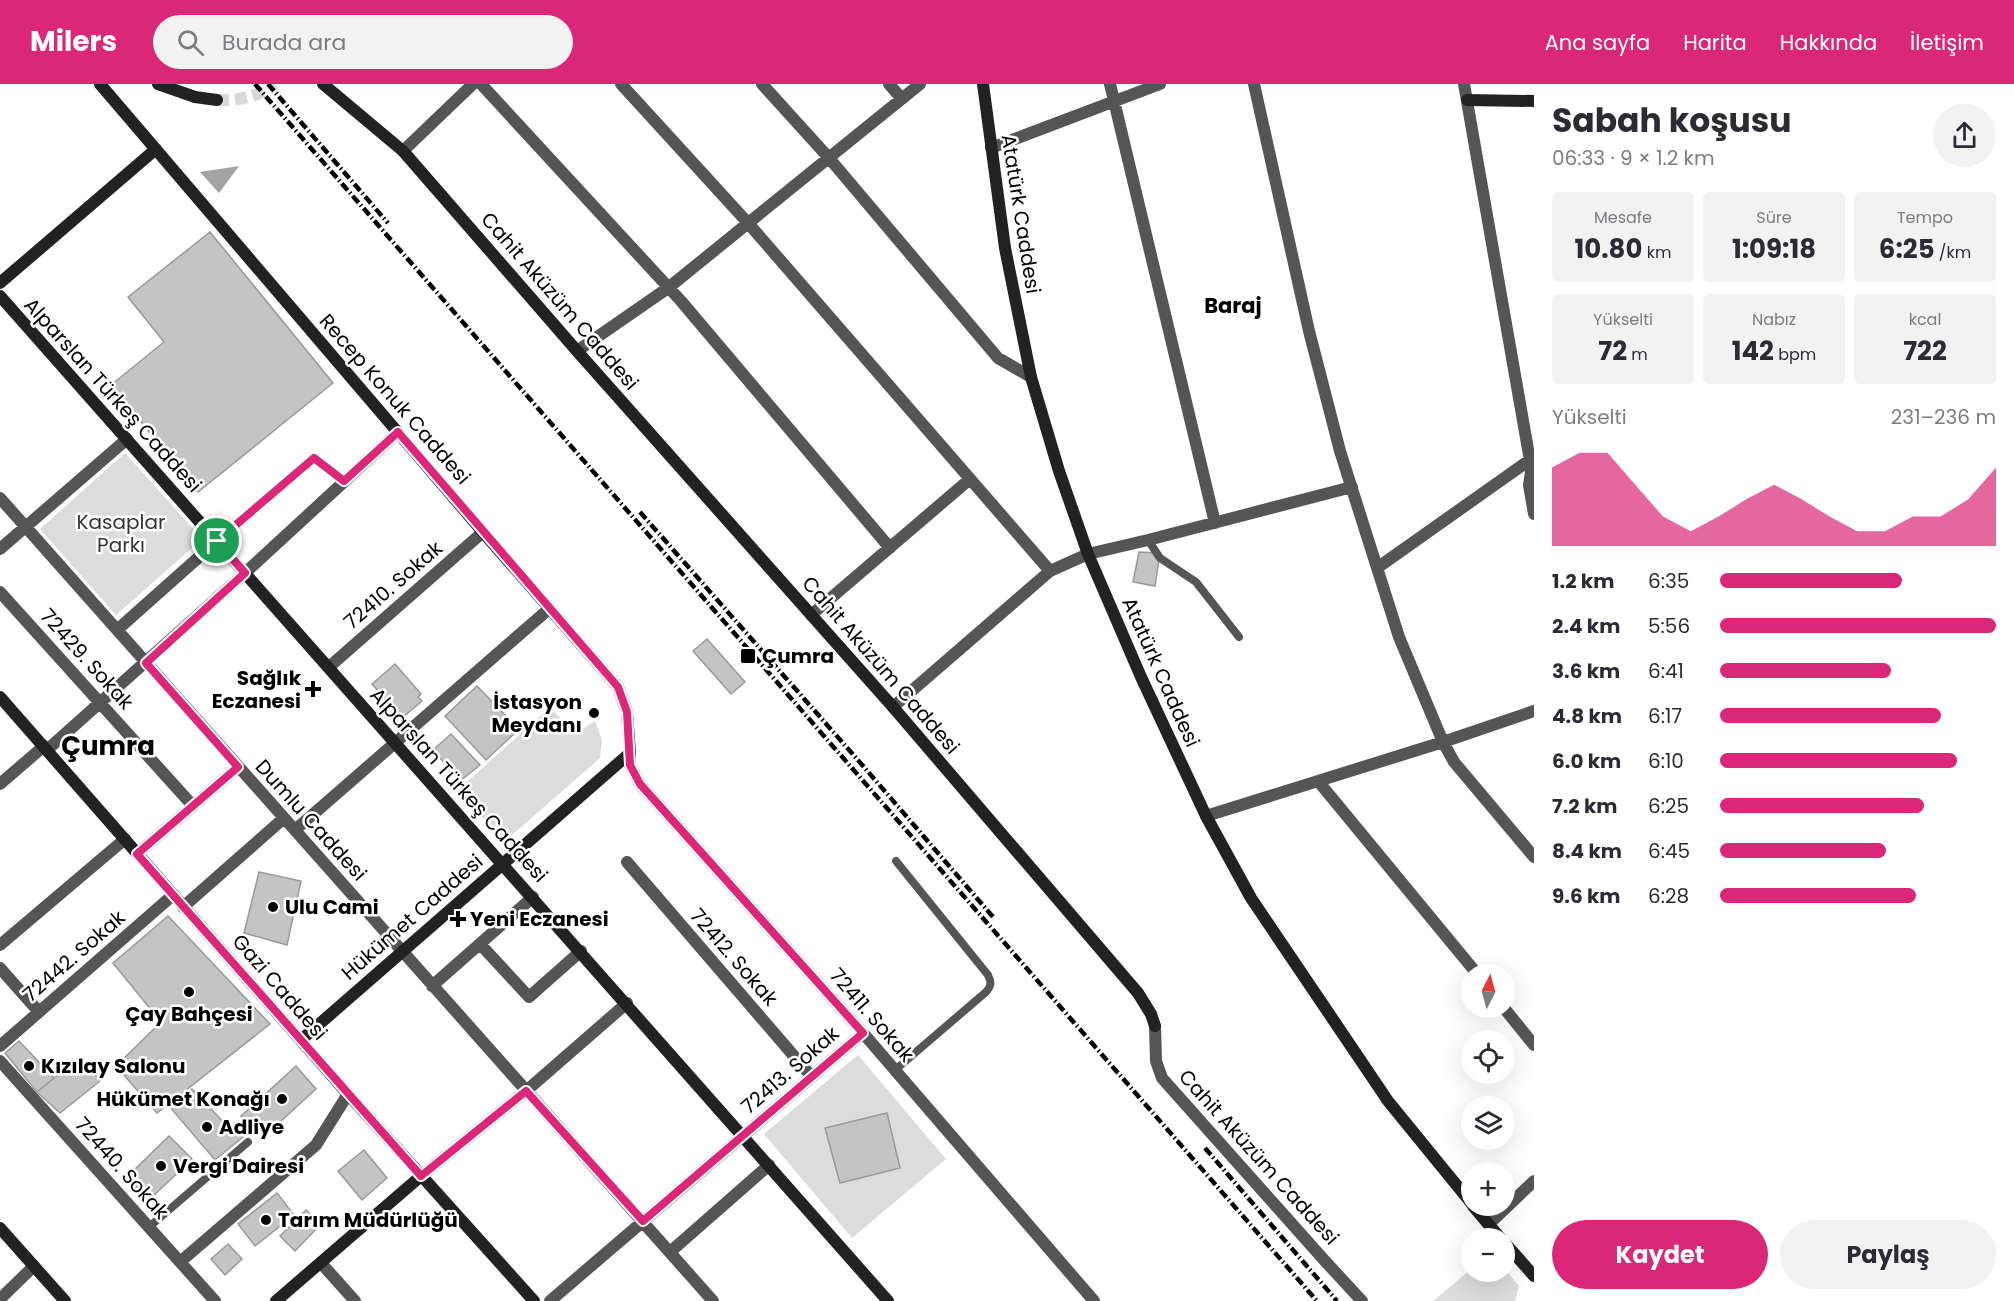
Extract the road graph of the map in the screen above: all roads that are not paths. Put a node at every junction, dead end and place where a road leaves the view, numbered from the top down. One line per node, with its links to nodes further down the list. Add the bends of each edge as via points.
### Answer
1 (100, 84): 21 (street, Recep Konuk Caddesi)
2 (158, 84): 16 (street)
3 (473, 84): 22 (street)
4 (481, 84): 26 (street)
5 (621, 84): 24 (street)
6 (762, 84): 23 (street)
7 (889, 84): 15 (street)
8 (920, 84): 15 (street)
9 (982, 84): 20 (street, Atatürk Caddesi)
10 (1110, 84): 18 (street)
11 (1160, 84): 18 (street)
12 (1254, 84): 35 (street, via 1309,331)
13 (1464, 84): 17 (street)
14 (330, 86): 22 (street, Cahit Aküzüm Caddesi)
15 (902, 99): 23 (street)
16 (217, 100)
17 (1467, 100): 19 (street); 32 (street, via 1529,455)
18 (1114, 101): 20 (street); 38 (street)
19 (1534, 101)
20 (991, 148): 29 (street, Atatürk Caddesi, via 1007,259)
21 (156, 149): 25 (street); 30 (street, Recep Konuk Caddesi)
22 (404, 151): 28 (street, Cahit Aküzüm Caddesi)
23 (828, 158): 24 (street); 29 (street, via 998,358)
24 (748, 223): 26 (street); 33 (street)
25 (0, 283)
26 (668, 288): 28 (street); 43 (street)
27 (0, 296): 31 (street, Alparslan Türkeş Caddesi)
28 (577, 351): 51 (street, Cahit Aküzüm Caddesi)
29 (1031, 377): 45 (street, Atatürk Caddesi)
30 (398, 432): 34 (street); 40 (street, Recep Konuk Caddesi)
31 (127, 440): 39 (street); 42 (street, Alparslan Türkeş Caddesi)
32 (1534, 458): 37 (street, via 1529,485); 46 (street)
33 (970, 479): 43 (street); 47 (street)
34 (344, 481): 42 (lane, via 314,458); 48 (street)
35 (1352, 487): 38 (street); 46 (street)
36 (0, 498): 39 (street, Dumlu Caddesi)
37 (1534, 514)
38 (1215, 523): 41 (street)
39 (26, 527): 44 (street); 52 (street, Dumlu Caddesi)
40 (483, 532): 50 (street, Recep Konuk Caddesi); 55 (street, 72410. Sokak)
41 (1148, 540): 45 (street); 53 (lane, via 1160,558 1196,582)
42 (217, 541): 48 (street, Alparslan Türkeş Caddesi); 52 (street)
43 (890, 548): 51 (street)
44 (0, 549)
45 (1088, 554): 47 (street); 68 (street, Atatürk Caddesi)
46 (1377, 568): 61 (street, via 1399,637)
47 (1050, 571): 58 (street)
48 (245, 573): 54 (street); 55 (street, Alparslan Türkeş Caddesi)
49 (0, 592): 57 (street, 72429. Sokak)
50 (550, 608): 60 (street); 63 (street, Recep Konuk Caddesi, via 618,687 627,712)
51 (811, 615): 58 (street, Cahit Aküzüm Caddesi)
52 (117, 630): 54 (street, Dumlu Caddesi)
53 (1239, 637)
54 (146, 663): 57 (street); 64 (street, Dumlu Caddesi)
55 (329, 667): 60 (street, Alparslan Türkeş Caddesi)
56 (0, 697): 62 (street, Gazi Caddesi)
57 (101, 703): 62 (street); 67 (street, 72429. Sokak)
58 (893, 707): 127 (street, Cahit Aküzüm Caddesi, via 1138,993 1155,1026 1156,1060 1162,1078)
59 (1534, 711): 61 (street)
60 (395, 742): 70 (street); 76 (street, Alparslan Türkeş Caddesi)
61 (1443, 742): 65 (street); 73 (street, via 1454,762)
62 (45, 748): 66 (street); 71 (street, Gazi Caddesi)
63 (630, 753): 76 (street, Hükümet Caddesi); 90 (street, 72411. Sokak, via 630,765 640,784)
64 (238, 767): 67 (street); 69 (street, Dumlu Caddesi)
65 (1318, 781): 68 (street); 84 (street)
66 (0, 784)
67 (193, 806): 72 (street)
68 (1206, 816): 104 (street, Atatürk Caddesi, via 1251,898 1388,1101)
69 (284, 818): 70 (street, Dumlu Caddesi); 79 (street)
70 (295, 830): 83 (street, Dumlu Caddesi)
71 (124, 839): 72 (street, Gazi Caddesi); 81 (street)
72 (137, 854): 77 (street, Gazi Caddesi)
73 (1534, 857)
74 (896, 861): 95 (lane, via 991,981 986,992)
75 (627, 862): 96 (street, 72412. Sokak)
76 (503, 863): 78 (street, Alparslan Türkeş Caddesi); 83 (street, Hükümet Caddesi)
77 (173, 895): 79 (street, Gazi Caddesi); 88 (street, 72442. Sokak)
78 (533, 897): 80 (street); 82 (street, Alparslan Türkeş Caddesi)
79 (183, 907): 91 (street, Gazi Caddesi)
80 (480, 944): 82 (street, via 529,997); 86 (street)
81 (0, 945)
82 (581, 951): 87 (street, Alparslan Türkeş Caddesi)
83 (402, 952): 86 (street, Dumlu Caddesi); 91 (street, Hükümet Caddesi)
84 (1469, 964)
85 (0, 968): 88 (street)
86 (432, 986): 97 (street, Dumlu Caddesi)
87 (627, 1003): 97 (street); 99 (street, Alparslan Türkeş Caddesi)
88 (39, 1012): 93 (street, 72442. Sokak)
89 (1512, 1018): 92 (street)
90 (863, 1033): 95 (street, 72411. Sokak); 96 (street, 72413. Sokak)
91 (301, 1040): 98 (street, Gazi Caddesi)
92 (1534, 1045)
93 (0, 1046)
94 (0, 1062): 108 (street, 72440. Sokak)
95 (895, 1070): 126 (street, 72411. Sokak)
96 (812, 1077): 99 (street, 72413. Sokak)
97 (526, 1091): 102 (street); 106 (street, Dumlu Caddesi)
98 (348, 1094): 102 (street, Gazi Caddesi); 113 (street, via 316,1144)
99 (743, 1136): 101 (street, Alparslan Türkeş Caddesi); 106 (street, 72413. Sokak)
100 (248, 1142): 108 (lane)
101 (769, 1165): 111 (street); 125 (street, Alparslan Türkeş Caddesi)
102 (421, 1176): 114 (street); 122 (street, Gazi Caddesi)
103 (1534, 1181): 107 (street)
104 (1461, 1191)
105 (1482, 1216): 107 (street, Atatürk Caddesi)
106 (643, 1221): 111 (street, Dumlu Caddesi); 123 (street, 72413. Sokak)
107 (1489, 1224): 110 (street, Atatürk Caddesi)
108 (149, 1227): 113 (street, 72440. Sokak)
109 (0, 1228): 115 (street)
110 (1492, 1228)
111 (670, 1252): 124 (street, Dumlu Caddesi)
112 (1515, 1254): 116 (street)
113 (180, 1262): 119 (street, 72440. Sokak)
114 (321, 1263): 120 (street); 121 (street)
115 (34, 1266): 117 (street); 118 (street)
116 (1534, 1276)
117 (0, 1299)
118 (66, 1301)
119 (215, 1301)
120 (276, 1301)
121 (355, 1301)
122 (534, 1301)
123 (550, 1301)
124 (713, 1301)
125 (888, 1301)
126 (1094, 1301)
127 (1362, 1301)

